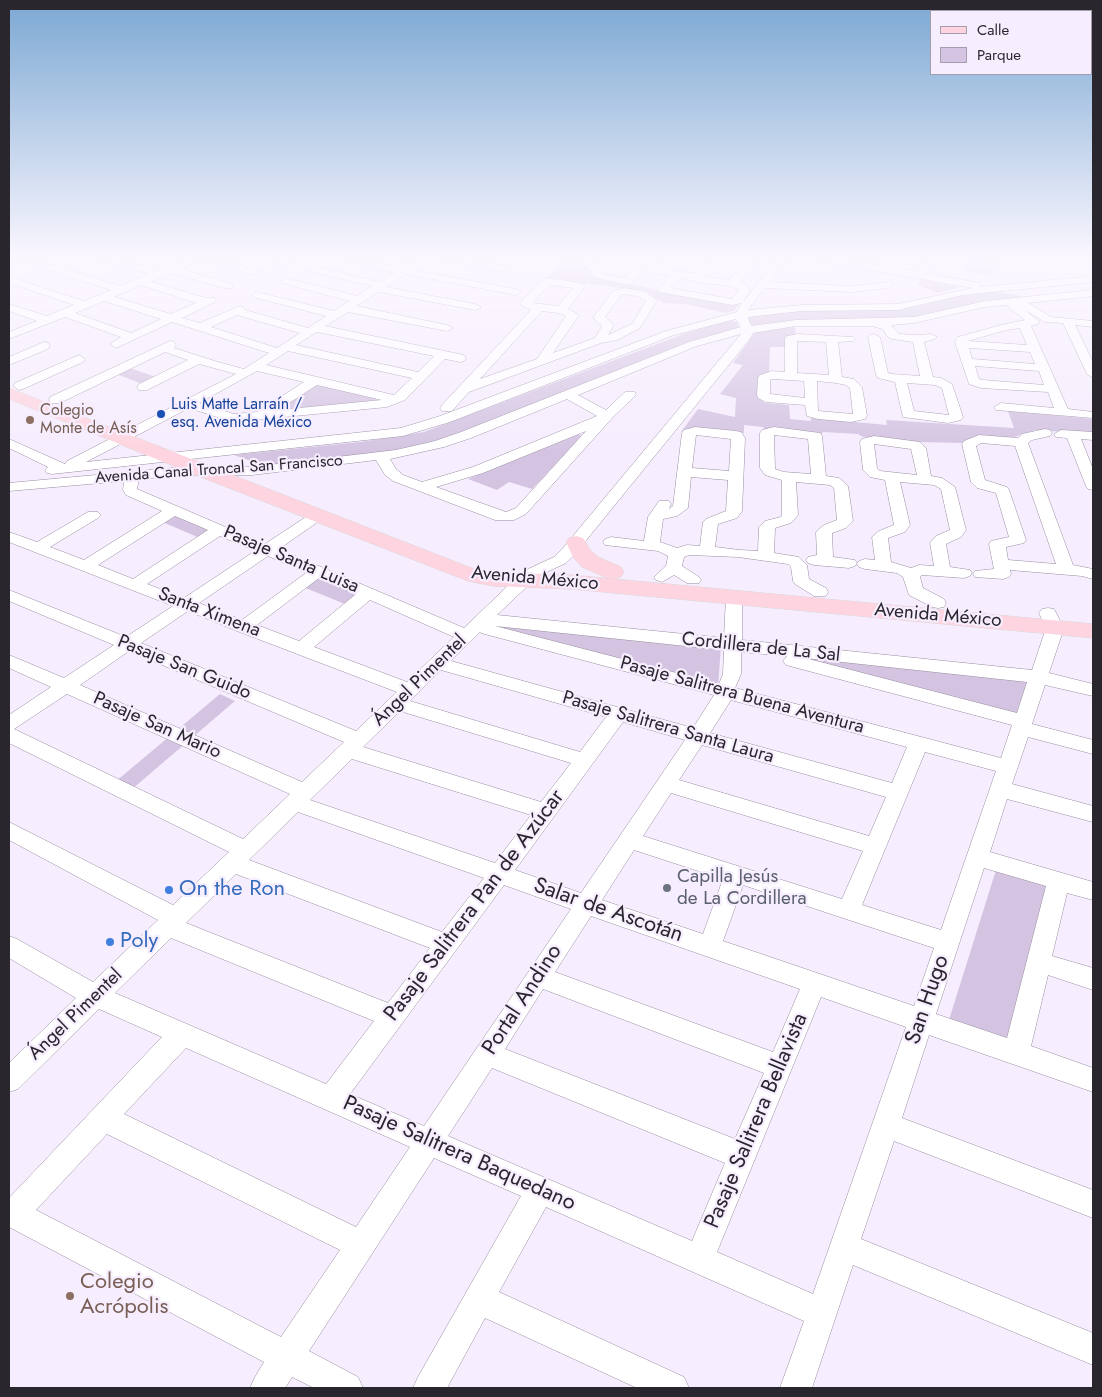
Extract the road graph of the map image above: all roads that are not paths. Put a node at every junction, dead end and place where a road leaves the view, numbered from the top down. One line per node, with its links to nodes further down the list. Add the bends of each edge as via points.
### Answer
1 (41, 322): 24 (street)
2 (90, 322): 25 (street)
3 (162, 322): 25 (street)
4 (183, 322): 18 (street)
5 (212, 322): 18 (street)
6 (284, 322): 22 (street)
7 (325, 322): 22 (street)
8 (418, 322): 19 (street)
9 (526, 322): 47 (street)
10 (569, 322): 37 (street)
11 (707, 322): 33 (street, Avenida Canal Troncal San Francisco)
12 (745, 322): 20 (street)
13 (904, 322): 17 (street, Avenida Canal Troncal San Francisco)
14 (1030, 322): 16 (street)
15 (1068, 322): 48 (street)
16 (1024, 324): 30 (street); 34 (street)
17 (886, 326): 21 (street, Avenida Canal Troncal San Francisco); 29 (street, via 896,337); 53 (street, via 885,336 868,336 881,374)
18 (199, 328): 35 (street)
19 (447, 328)
20 (748, 329): 21 (street, Avenida Canal Troncal San Francisco); 62 (street, Avenida Canal Troncal San Francisco, via 693,344); 105 (street, Ángel Pimentel, via 745,338)
21 (822, 329): 28 (street); 50 (street, via 790,339); 54 (street)
22 (313, 330): 35 (street); 36 (street)
23 (614, 334): 33 (street); 37 (street)
24 (9, 336)
25 (132, 337): 31 (street)
26 (931, 337): 29 (street)
27 (948, 337): 30 (street)
28 (849, 339)
29 (918, 339): 56 (street)
30 (963, 341): 34 (street); 42 (street)
31 (116, 344)
32 (44, 346): 41 (street)
33 (631, 347): 45 (street, Avenida Canal Troncal San Francisco)
34 (1035, 348): 43 (street)
35 (283, 350): 44 (street); 49 (street)
36 (443, 354): 38 (street); 49 (street)
37 (549, 357): 45 (street); 52 (street)
38 (460, 358)
39 (80, 359): 59 (street)
40 (198, 360): 44 (street); 46 (street, via 167,347); 58 (street)
41 (9, 361)
42 (968, 362): 43 (street); 57 (street, via 974,382)
43 (1043, 368): 61 (street)
44 (252, 370): 55 (street); 66 (street)
45 (572, 370): 84 (street, Avenida Canal Troncal San Francisco, via 403,432)
46 (108, 374): 58 (street); 64 (street)
47 (479, 374): 52 (street); 60 (street)
48 (1093, 374)
49 (421, 376): 67 (street, via 397,399)
50 (791, 376): 51 (street); 65 (street, via 765,377 764,397)
51 (810, 377): 54 (street); 65 (street)
52 (500, 378): 60 (street)
53 (900, 378): 56 (street); 56 (street, via 908,414 956,417 947,386)
54 (836, 379): 65 (street, via 855,385 859,417 815,415 811,412)
55 (315, 380): 67 (street); 72 (street)
56 (927, 380)
57 (993, 384): 61 (street); 68 (street)
58 (138, 385)
59 (12, 387): 64 (main road, Avenida México); 76 (main road, Avenida México)
60 (465, 389): 69 (street)
61 (1052, 389): 70 (street)
62 (568, 394): 73 (street); 81 (street, Avenida Canal Troncal San Francisco, via 452,439)
63 (630, 395): 73 (street)
64 (54, 400): 76 (main road, Avenida México)
65 (811, 402)
66 (189, 404): 72 (street, via 229,418); 76 (street)
67 (383, 405): 72 (street)
68 (1001, 407): 70 (street); 74 (street)
69 (447, 408)
70 (1062, 411): 71 (street)
71 (1092, 415)
72 (256, 416)
73 (607, 416): 98 (street, via 478,470); 98 (street, via 521,510 509,517 497,516)
74 (1007, 424)
75 (1049, 433): 77 (street); 79 (street, via 1027,437)
76 (129, 435): 82 (main road, Avenida México); 83 (street); 84 (main road, Avenida México)
77 (1072, 435): 78 (street); 96 (street)
78 (1093, 436)
79 (1021, 442): 114 (street, via 979,439 969,444 978,482 1002,490 1018,539 997,544); 118 (street)
80 (9, 443): 85 (street)
81 (381, 456): 86 (street, Avenida Canal Troncal San Francisco); 98 (street, via 392,475)
82 (170, 458): 83 (street, Avenida Canal Troncal San Francisco); 84 (main road, Avenida México)
83 (93, 460): 85 (street, Avenida Canal Troncal San Francisco)
84 (198, 463): 86 (main road, Avenida México); 88 (street, Avenida Canal Troncal San Francisco); 102 (main road, Avenida México)
85 (62, 469): 87 (street, Avenida Canal Troncal San Francisco); 95 (street)
86 (237, 471): 117 (main road, Avenida México, via 468,562)
87 (9, 474)
88 (132, 476): 95 (street, Avenida Canal Troncal San Francisco); 100 (street, Pasaje Santa Luisa, via 130,491)
89 (736, 476): 90 (street); 90 (street, via 738,438 731,434 695,431 689,433); 110 (street, via 733,514 711,522)
90 (684, 477): 107 (street, via 680,508 657,515)
91 (789, 477): 93 (street); 93 (street, via 773,474 767,468 768,432 815,436); 111 (street, via 790,515 786,520 767,527)
92 (892, 477): 94 (street); 94 (street, via 872,472 868,441 915,445); 116 (street, via 902,525 880,537)
93 (819, 479): 112 (street, via 834,480 840,484 845,521 824,532)
94 (925, 480): 122 (street, via 948,487 958,528 956,534 938,543)
95 (31, 485): 97 (street, Avenida Canal Troncal San Francisco); 99 (street)
96 (1093, 486)
97 (9, 487)
98 (421, 487)
99 (9, 497)
100 (174, 510): 103 (street, Pasaje Santa Luisa); 115 (street)
101 (93, 515): 108 (street)
102 (317, 516): 109 (street); 127 (main road, Avenida México, via 460,572 492,579)
103 (219, 530): 109 (street, Pasaje Santa Luisa); 128 (street)
104 (9, 537): 108 (street, Santa Ximena)
105 (576, 542): 117 (street, Ángel Pimentel, via 565,556); 121 (main road, via 590,562)
106 (611, 542): 107 (street)
107 (651, 546): 119 (street, via 666,548)
108 (38, 548): 115 (street, Santa Ximena)
109 (267, 550): 120 (street, Pasaje Santa Luisa); 133 (street)
110 (707, 551): 111 (street); 119 (street, via 687,550)
111 (766, 556): 126 (street, via 788,558)
112 (825, 561): 113 (street); 126 (street, via 809,560)
113 (857, 564): 116 (street)
114 (1002, 564): 118 (street); 124 (street, via 1004,573 1001,575)
115 (85, 566): 128 (street, Santa Ximena)
116 (884, 566): 129 (street, via 898,568)
117 (544, 568): 121 (main road, Avenida México); 127 (street, Ángel Pimentel)
118 (1066, 569): 125 (street)
119 (676, 570): 121 (main road, Avenida México); 126 (main road, Avenida México)
120 (318, 572): 130 (street, Pasaje Santa Luisa); 136 (street)
121 (613, 572)
122 (943, 572): 123 (street); 129 (street, via 919,570)
123 (964, 573)
124 (981, 574)
125 (1093, 574)
126 (796, 578): 129 (main road, Avenida México, via 820,592)
127 (523, 580): 132 (main road, Avenida México); 137 (street, Ángel Pimentel)
128 (135, 585): 133 (street, Santa Ximena)
129 (910, 589): 135 (main road, Avenida México, via 938,603)
130 (368, 593): 137 (street, Pasaje Santa Luisa); 141 (street)
131 (9, 596): 139 (street, Pasaje San Guido)
132 (734, 597): 135 (main road, Avenida México); 140 (street, Portal Andino)
133 (186, 604): 136 (street, Santa Ximena); 139 (street)
134 (1093, 617): 135 (main road, Avenida México)
135 (1052, 620): 138 (main road, Avenida México); 144 (street, San Hugo)
136 (244, 626): 141 (street, Santa Ximena)
137 (475, 626): 140 (street, Cordillera de La Sal); 143 (street, Ángel Pimentel); 147 (street, Pasaje Salitrera Buena Aventura)
138 (1093, 631)
139 (127, 644): 145 (street); 155 (street, Pasaje San Guido)
140 (732, 646): 144 (street, Cordillera de La Sal); 147 (street, Portal Andino, via 732,674); 151 (street)
141 (301, 648): 148 (street, Santa Ximena)
142 (9, 661): 145 (street, Pasaje San Mario)
143 (438, 663): 148 (street, Ángel Pimentel); 149 (street, Pasaje Salitrera Santa Laura)
144 (1038, 677): 146 (street, Cordillera de La Sal); 151 (street, San Hugo)
145 (65, 686): 150 (street); 161 (street, Pasaje San Mario)
146 (1093, 690)
147 (726, 691): 153 (street, Portal Andino); 154 (street, Pasaje Salitrera Buena Aventura)
148 (403, 697): 155 (street, Ángel Pimentel); 157 (street, Santa Ximena)
149 (618, 714): 153 (street, Pasaje Salitrera Santa Laura); 157 (street, Pasaje Salitrera Pan de Azúcar)
150 (9, 724)
151 (1022, 724): 156 (street); 158 (street, San Hugo)
152 (9, 736): 167 (street)
153 (698, 736): 159 (street, Portal Andino); 160 (street, Pasaje Salitrera Santa Laura)
154 (919, 743): 158 (street, Pasaje Salitrera Buena Aventura); 160 (street)
155 (353, 745): 161 (street, Ángel Pimentel); 162 (street, Pasaje San Guido)
156 (1093, 746)
157 (584, 760): 162 (street, Pasaje Salitrera Pan de Azúcar)
158 (1004, 778): 163 (street); 168 (street, San Hugo)
159 (666, 784): 165 (street, Portal Andino); 166 (street)
160 (899, 792): 166 (street)
161 (300, 797): 167 (street, Ángel Pimentel); 169 (street, Salar de Ascotán)
162 (546, 812): 169 (street, Pasaje Salitrera Pan de Azúcar)
163 (1093, 814)
164 (9, 830): 175 (street)
165 (630, 840): 170 (street); 173 (street, Portal Andino)
166 (876, 847): 174 (street)
167 (239, 857): 175 (street, Ángel Pimentel); 177 (street)
168 (977, 857): 171 (street); 176 (street, San Hugo)
169 (499, 874): 173 (street, Salar de Ascotán); 177 (street, Pasaje Salitrera Pan de Azúcar)
170 (736, 874): 174 (street); 179 (street)
171 (1059, 881): 172 (street); 180 (street)
172 (1093, 891)
173 (587, 904): 179 (street, Salar de Ascotán); 181 (street, Portal Andino)
174 (850, 910): 176 (street)
175 (171, 922): 184 (street, Ángel Pimentel); 185 (street)
176 (948, 942): 186 (street, San Hugo)
177 (447, 944): 185 (street, Pasaje Salitrera Pan de Azúcar)
178 (9, 946): 184 (street, Pasaje Salitrera Baquedano)
179 (710, 946): 183 (street, Salar de Ascotán)
180 (1039, 962): 182 (street); 188 (street)
181 (539, 977): 189 (street, Portal Andino); 190 (street)
182 (1093, 979)
183 (815, 982): 186 (street, Salar de Ascotán); 190 (street, Pasaje Salitrera Bellavista)
184 (95, 996): 187 (street, Pasaje Salitrera Baquedano); 191 (street, Ángel Pimentel)
185 (392, 1017): 193 (street, Pasaje Salitrera Pan de Azúcar)
186 (922, 1019): 188 (street); 195 (street, San Hugo)
187 (182, 1034): 193 (street, Pasaje Salitrera Baquedano); 194 (street)
188 (1016, 1053): 192 (street)
189 (488, 1054): 196 (street, Portal Andino); 197 (street)
190 (780, 1067): 197 (street, Pasaje Salitrera Bellavista)
191 (9, 1079)
192 (1093, 1080)
193 (331, 1099): 196 (street, Pasaje Salitrera Baquedano)
194 (103, 1118): 200 (street); 201 (street)
195 (886, 1125): 199 (street); 202 (street, San Hugo)
196 (429, 1141): 198 (street, Pasaje Salitrera Baquedano); 201 (street, Portal Andino)
197 (742, 1156): 203 (street, Pasaje Salitrera Bellavista)
198 (540, 1190): 203 (street, Pasaje Salitrera Baquedano); 204 (street)
199 (1093, 1204)
200 (11, 1213): 207 (street)
201 (361, 1245): 207 (street, Portal Andino)
202 (844, 1247): 205 (street, San Hugo); 206 (street)
203 (699, 1259): 205 (street, Pasaje Salitrera Baquedano)
204 (479, 1299): 210 (street); 211 (street)
205 (822, 1313): 212 (street, San Hugo)
206 (1093, 1349)
207 (286, 1357): 208 (street, Portal Andino); 209 (street)
208 (266, 1388)
209 (347, 1388)
210 (429, 1388)
211 (673, 1388)
212 (796, 1388)

